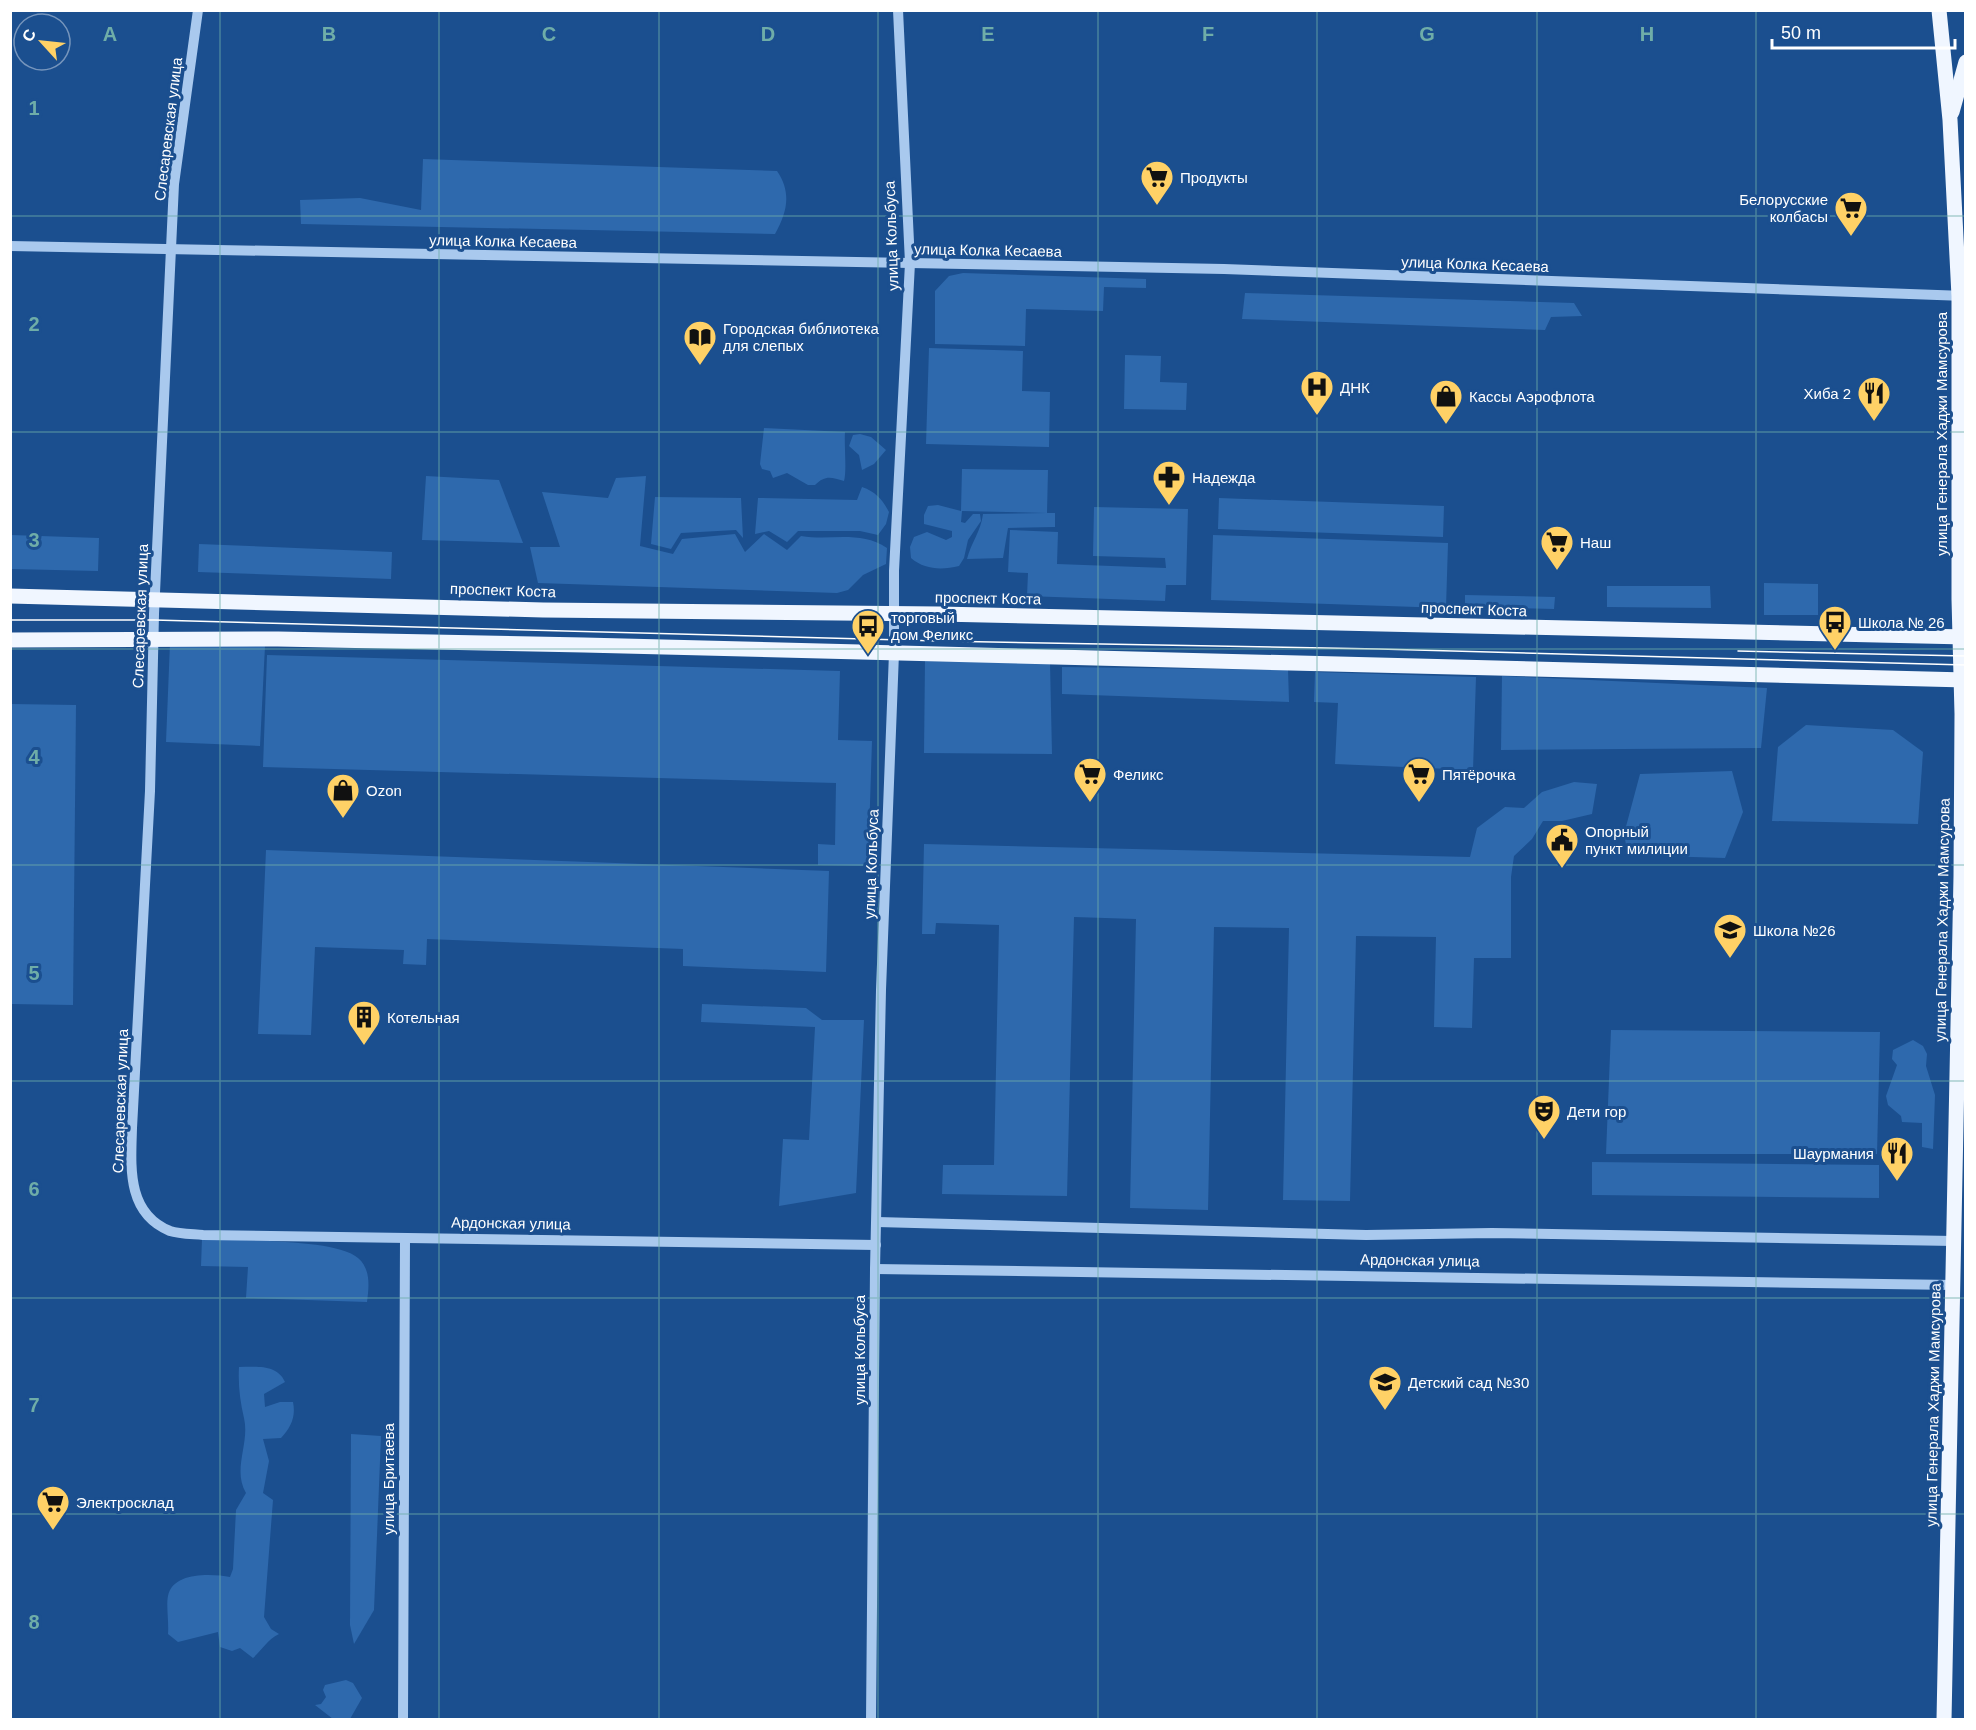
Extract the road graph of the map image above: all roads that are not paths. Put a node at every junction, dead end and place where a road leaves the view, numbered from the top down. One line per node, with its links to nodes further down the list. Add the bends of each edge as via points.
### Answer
1 (198, 10): 7 (street, Слесаревская улица, via 174,184)
2 (898, 10): 8 (street, улица Кольбуса)
3 (1939, 10): 5 (main road, улица Генерала Хаджи Мамсурова)
4 (1965, 62): 5 (main road, улица Генерала Хаджи Мамсурова)
5 (1950, 120): 9 (main road, улица Генерала Хаджи Мамсурова)
6 (10, 246): 7 (street, улица Колка Кесаева)
7 (172, 251): 8 (street, улица Колка Кесаева); 11 (street, Слесаревская улица)
8 (910, 263): 9 (street, улица Колка Кесаева, via 1224,269); 12 (street, улица Кольбуса)
9 (1962, 296): 13 (main road, улица Генерала Хаджи Мамсурова)
10 (10, 596): 11 (main road, проспект Коста)
11 (155, 598): 12 (main road, проспект Коста, via 543,610); 15 (street, Слесаревская улица)
12 (893, 614): 13 (main road, проспект Коста); 16 (street, улица Кольбуса)
13 (1962, 637): 17 (main road, улица Генерала Хаджи Мамсурова)
14 (10, 640): 15 (main road)
15 (153, 641): 16 (main road, via 278,639); 18 (street, Слесаревская улица, via 150,790 131,1177 137,1200)
16 (894, 653): 17 (main road); 19 (street, улица Кольбуса)
17 (1964, 680): 21 (main road, улица Генерала Хаджи Мамсурова)
18 (150, 1218): 20 (street, Ардонская улица, via 171,1231 203,1235)
19 (877, 1222): 21 (street, Ардонская улица, via 1366,1235 1492,1233); 22 (street, улица Кольбуса)
20 (405, 1239): 22 (street, Ардонская улица); 25 (street, улица Бритаева)
21 (1960, 1241): 24 (main road, улица Генерала Хаджи Мамсурова)
22 (876, 1245): 23 (street, улица Кольбуса)
23 (875, 1269): 24 (street, Ардонская улица); 26 (street, улица Кольбуса)
24 (1960, 1285): 27 (main road, улица Генерала Хаджи Мамсурова)
25 (403, 1719)
26 (871, 1719)
27 (1944, 1719)

